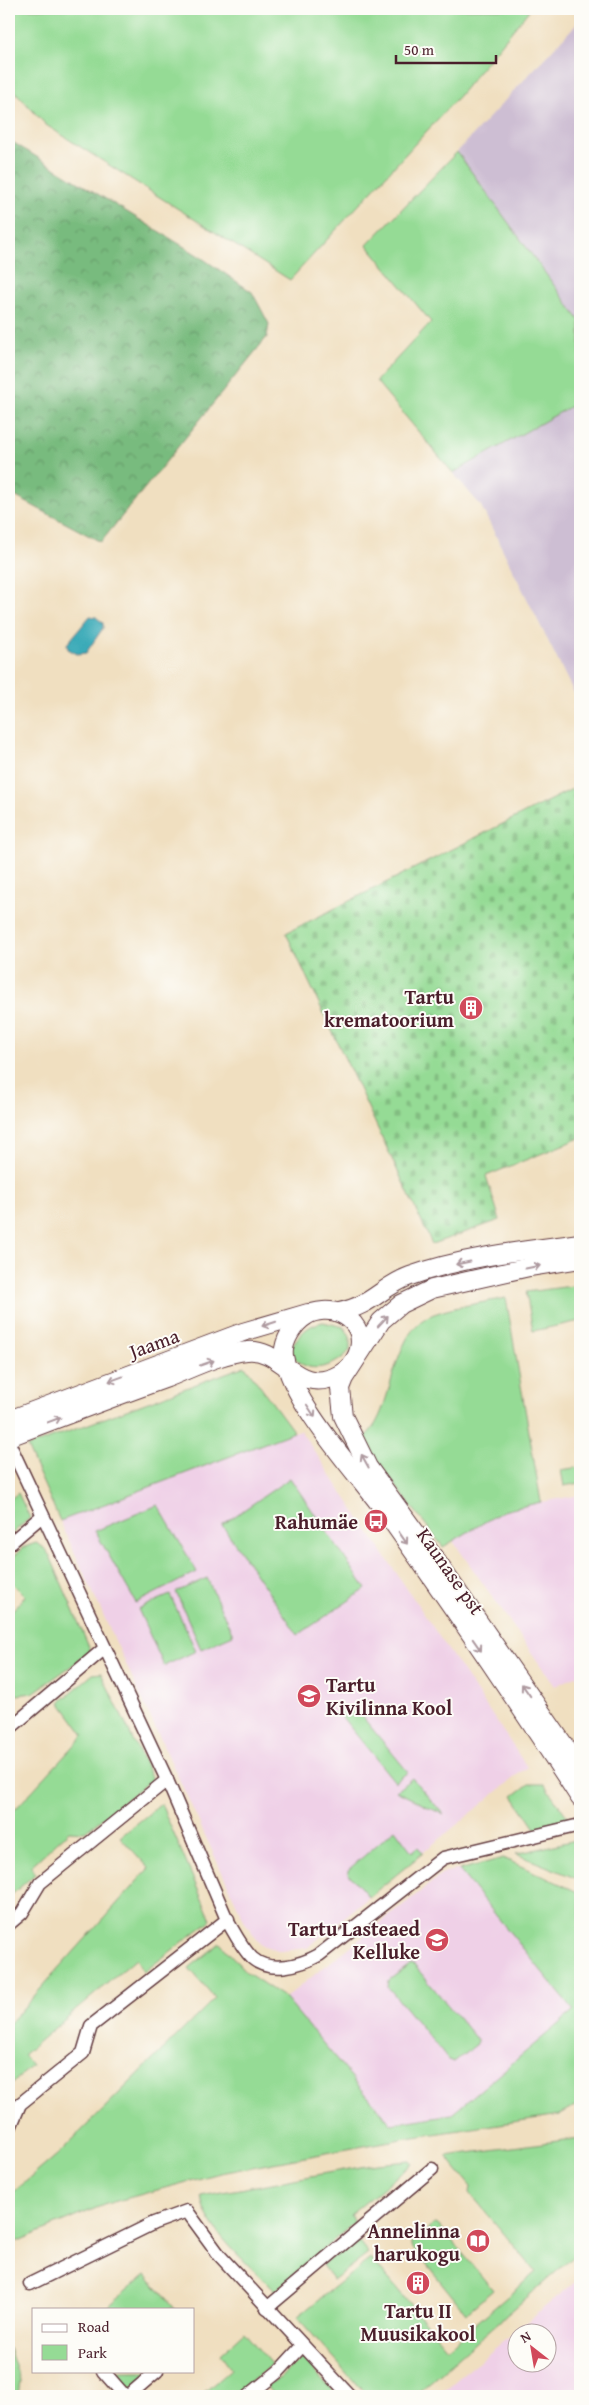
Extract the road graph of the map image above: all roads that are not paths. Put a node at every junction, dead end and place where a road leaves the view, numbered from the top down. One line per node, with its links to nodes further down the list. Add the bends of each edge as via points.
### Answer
1 (580, 1242): 4 (main road, one-way to 4, via 429,1270 391,1286 367,1304)
2 (580, 1259): 5 (main road, one-way to 2, via 381,1321 401,1304 432,1289)
3 (316, 1311): 4 (main road); 6 (main road, via 304,1317 288,1338 284,1349); 7 (main road, Jaama, one-way to 7, via 243,1332)
4 (339, 1312): 5 (main road, via 349,1319 360,1336)
5 (356, 1361): 6 (main road, via 336,1376 316,1382 297,1376); 14 (main road, Kaunase pst, one-way to 5, via 368,1467 351,1437 340,1402 342,1383)
6 (288, 1369): 8 (main road, Jaama, one-way to 6, via 249,1350 264,1354); 16 (main road, Kaunase pst, one-way to 16, via 301,1396 333,1445 383,1509)
7 (9, 1420)
8 (9, 1437)
9 (9, 1443): 10 (street)
10 (42, 1516): 11 (street); 12 (street)
11 (9, 1544)
12 (106, 1648): 13 (street); 15 (street)
13 (9, 1729)
14 (580, 1768)
15 (167, 1780): 18 (street); 19 (street, via 40,1883 22,1913)
16 (580, 1798)
17 (580, 1825): 18 (street, via 443,1858 319,1955 293,1965 264,1965 254,1960)
18 (228, 1920): 20 (street, via 91,2026 84,2053 20,2104)
19 (9, 1924)
20 (9, 2130)
21 (432, 2169): 23 (street)
22 (30, 2284): 23 (street, via 154,2223 187,2211 220,2256)
23 (267, 2308): 24 (street)
24 (302, 2346): 28 (street); 29 (street)
25 (104, 2372): 27 (street)
26 (156, 2372): 27 (street)
27 (127, 2396)
28 (248, 2396)
29 (350, 2396)

